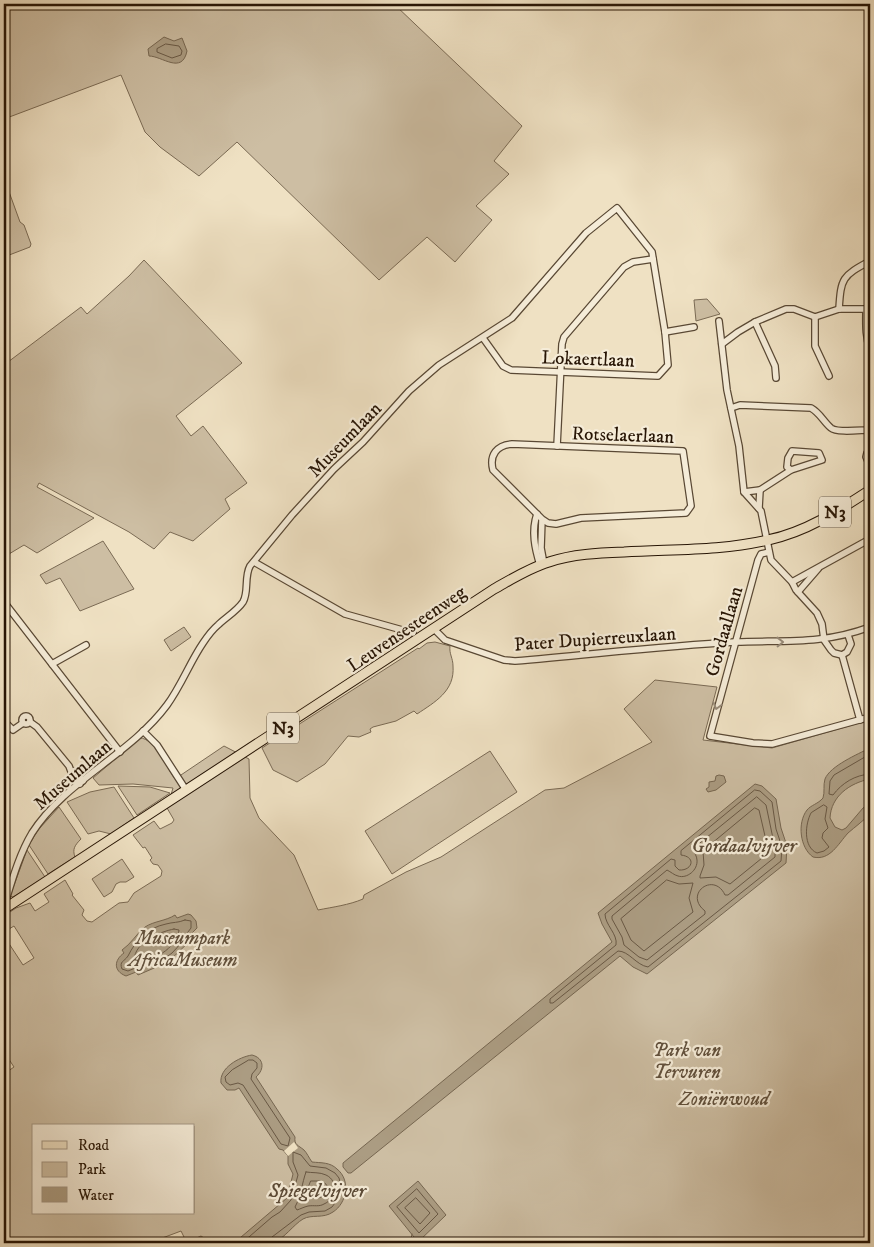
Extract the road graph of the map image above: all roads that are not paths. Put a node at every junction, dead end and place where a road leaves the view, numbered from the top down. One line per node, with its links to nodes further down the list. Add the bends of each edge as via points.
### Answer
1 (617, 208): 2 (street, Lokaertlaan, via 646,242); 13 (street, Museumlaan, via 586,233 512,318)
2 (653, 259): 10 (street, Lokaertlaan); 16 (street, via 624,267 564,338)
3 (870, 261): 4 (street, via 843,281)
4 (840, 309): 5 (street); 6 (street)
5 (868, 310): 15 (street)
6 (815, 317): 8 (street, via 786,309); 17 (street, via 815,346)
7 (718, 321): 12 (street)
8 (755, 322): 11 (street); 18 (street, via 776,366)
9 (694, 327): 10 (street)
10 (665, 332): 16 (street, Lokaertlaan, via 668,365 658,376)
11 (738, 332): 12 (street); 14 (street)
12 (720, 334): 14 (street)
13 (484, 338): 16 (street, Lokaertlaan, via 502,366 511,370); 33 (street, Museumlaan, via 439,366 409,391 292,515)
14 (722, 344): 19 (street)
15 (870, 349)
16 (561, 371): 21 (street)
17 (830, 376)
18 (776, 378)
19 (731, 408): 20 (street, via 740,405 811,408 835,430); 27 (street)
20 (870, 430)
21 (557, 446): 29 (street, Rotselaerlaan, via 505,444 493,455 492,465 496,474); 29 (street, Rotselaerlaan, via 683,451 691,506 682,514 588,518 556,524)
22 (870, 450): 23 (street, via 866,456)
23 (870, 466)
24 (790, 470): 24 (street, via 822,460 822,457 820,453 792,451 787,467); 25 (street)
25 (760, 490): 27 (street); 28 (street)
26 (870, 490): 31 (main road, Leuvensesteenweg / N3, via 817,522)
27 (744, 492): 28 (street)
28 (759, 508): 31 (street)
29 (540, 517): 34 (street)
30 (870, 539): 35 (street)
31 (767, 540): 32 (street); 34 (main road, Leuvensesteenweg / N3, via 719,547 578,555)
32 (769, 552): 36 (street, via 771,560); 44 (street, Gordaallaan, via 758,560)
33 (254, 562): 41 (street, via 345,614); 51 (street, Museumlaan, via 247,571 242,604 202,644 166,705)
34 (542, 564): 40 (main road, Leuvensesteenweg / N3, via 494,589)
35 (821, 566): 36 (street); 37 (street)
36 (792, 582): 37 (street)
37 (798, 592): 43 (street, via 817,614)
38 (4, 602): 47 (street)
39 (870, 627): 42 (street, Pater Dupierreuxlaan)
40 (434, 629): 44 (street, Pater Dupierreuxlaan, via 445,640 515,661); 54 (main road, Leuvensesteenweg / N3)
41 (413, 633)
42 (848, 635): 43 (street, Pater Dupierreuxlaan); 46 (street, via 850,649)
43 (824, 640): 44 (street, Pater Dupierreuxlaan, one-way to 43); 46 (street, via 834,653)
44 (736, 642): 49 (street, Gordaallaan, one-way to 49, via 710,736 772,744)
45 (86, 645): 47 (street)
46 (842, 655): 49 (street)
47 (52, 664): 52 (street)
48 (870, 717): 49 (street)
49 (860, 720)
50 (4, 721): 53 (street, via 13,730 26,716 30,719)
51 (143, 731): 52 (street, Museumlaan); 54 (street, via 157,745)
52 (120, 752): 53 (street, Museumlaan)
53 (82, 783): 55 (street, Museumlaan, via 53,806 33,832 19,859)
54 (186, 790): 56 (main road, Leuvensesteenweg / N3)
55 (6, 900)
56 (4, 909)

